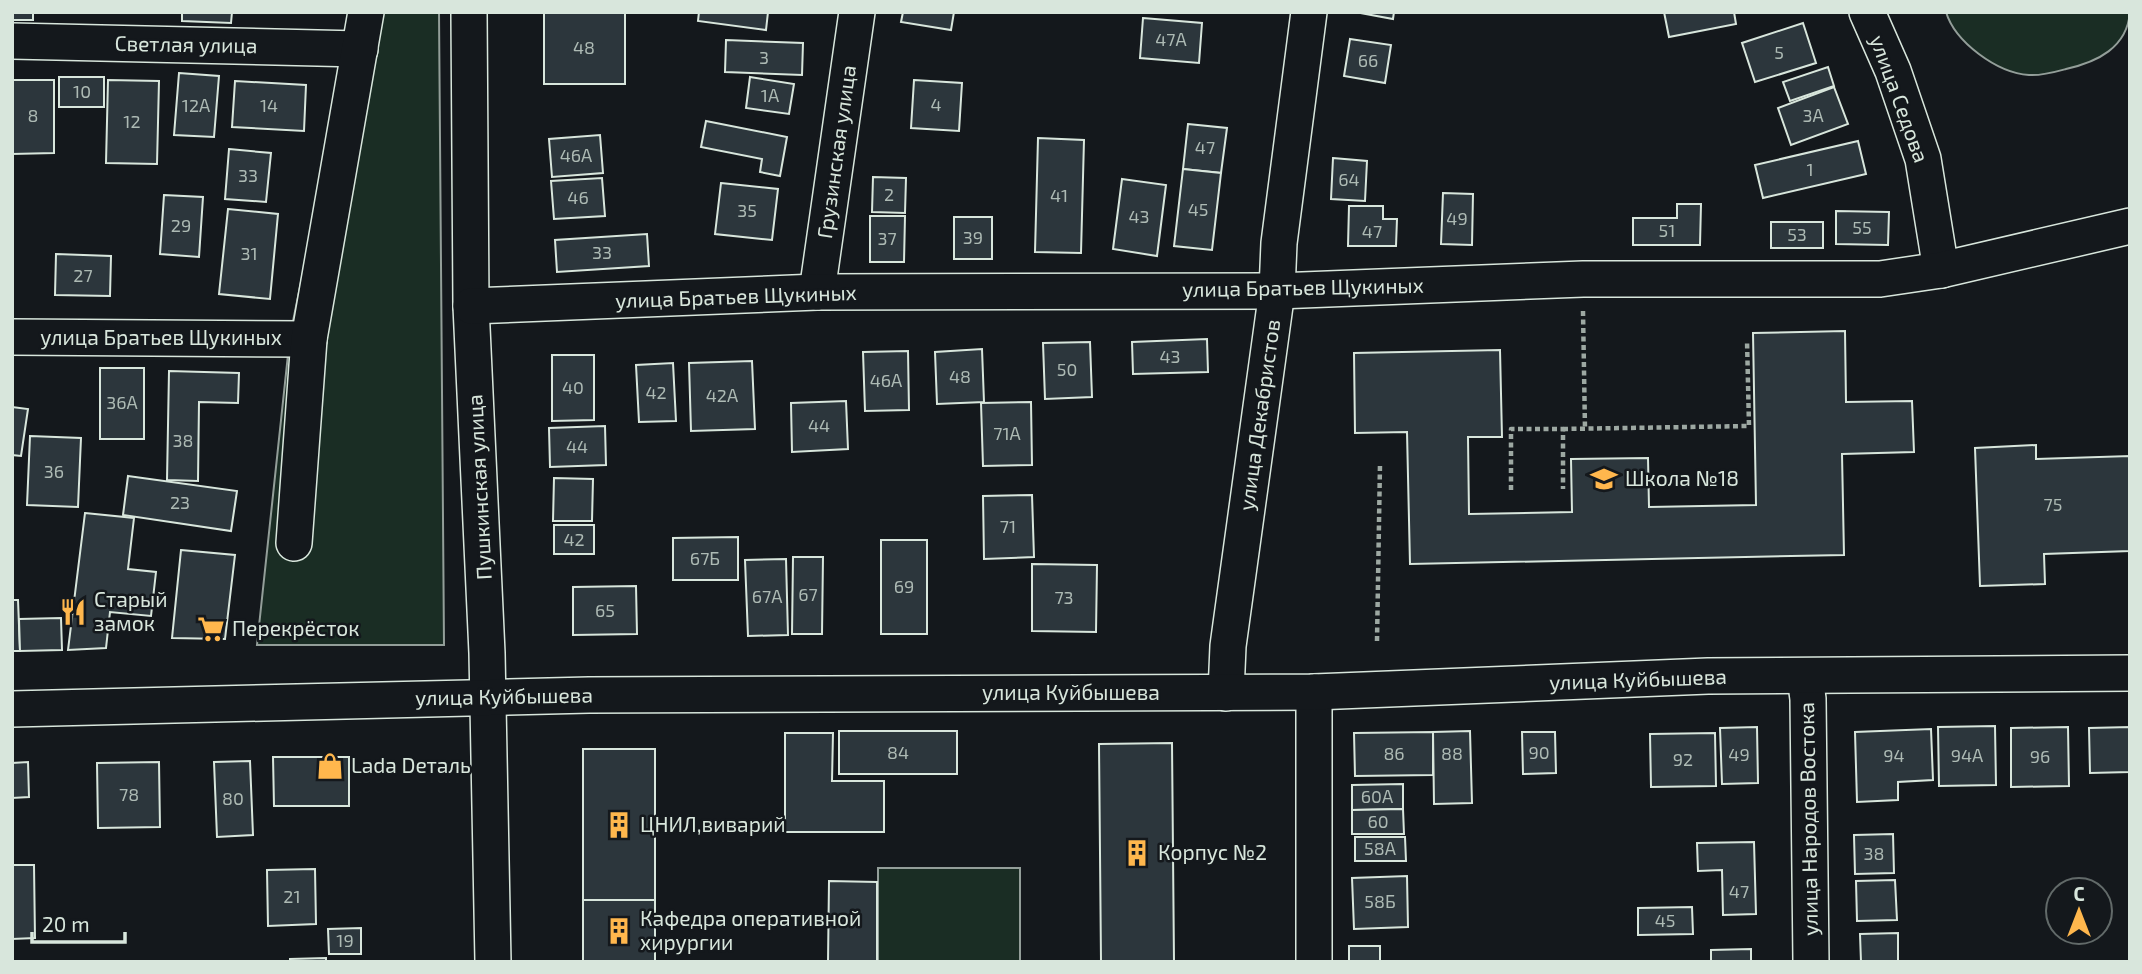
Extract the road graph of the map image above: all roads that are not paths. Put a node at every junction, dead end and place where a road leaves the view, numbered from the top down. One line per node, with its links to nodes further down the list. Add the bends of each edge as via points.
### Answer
1 (366, 12): 7 (street)
2 (469, 12): 12 (street, Пушкинская улица)
3 (857, 12): 11 (street, Грузинская улица)
4 (1310, 12): 10 (street, улица Декабристов, via 1279,243)
5 (1867, 12): 9 (street, улица Седова, via 1923,159)
6 (12, 41): 7 (street, Светлая улица)
7 (360, 48): 14 (street)
8 (2130, 226): 9 (street, улица Братьев Щукиных)
9 (1941, 271): 10 (street, улица Братьев Щукиных, via 1880,279 1583,279)
10 (1278, 291): 11 (street, улица Братьев Щукиных); 19 (street, улица Декабристов, via 1228,646)
11 (817, 292): 12 (street, улица Братьев Щукиных)
12 (471, 306): 20 (street, Пушкинская улица)
13 (12, 337): 14 (street, улица Братьев Щукиных)
14 (309, 339): 15 (street)
15 (295, 542)
16 (2130, 673): 17 (street, улица Куйбышева)
17 (1805, 676): 18 (street, улица Куйбышева); 24 (street, улица Народов Востока)
18 (1314, 692): 19 (street, улица Куйбышева); 23 (street)
19 (1226, 693): 20 (street, улица Куйбышева)
20 (488, 697): 21 (street, улица Куйбышева); 22 (street, Пушкинская улица)
21 (12, 709)
22 (493, 962)
23 (1314, 962)
24 (1811, 962)

